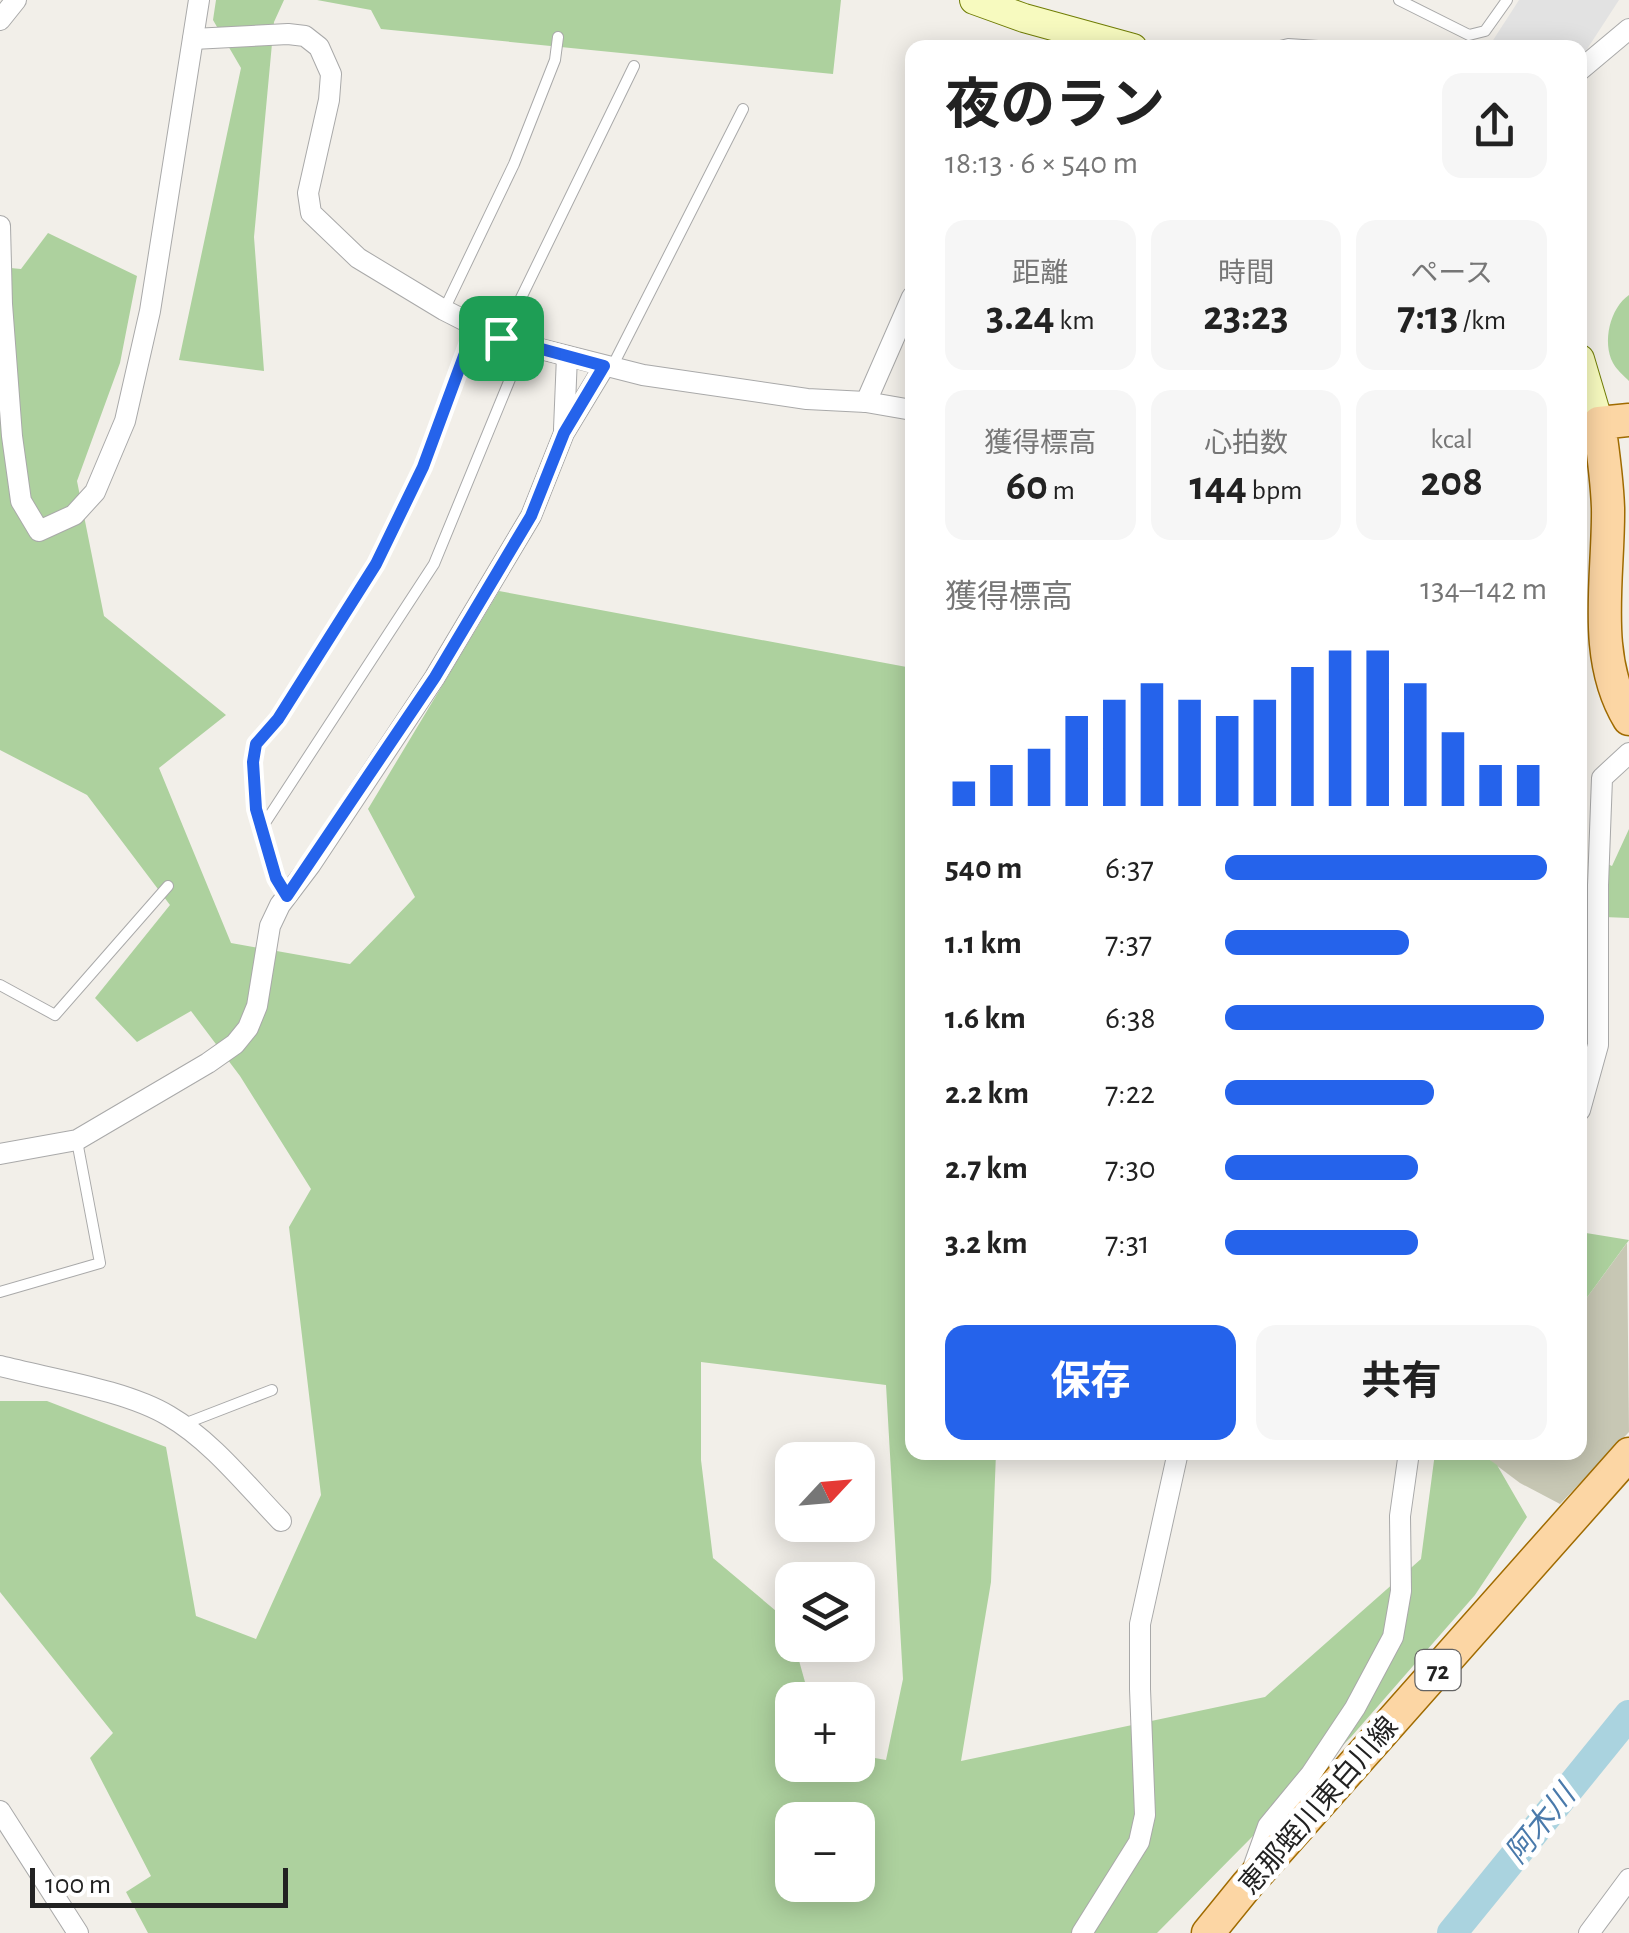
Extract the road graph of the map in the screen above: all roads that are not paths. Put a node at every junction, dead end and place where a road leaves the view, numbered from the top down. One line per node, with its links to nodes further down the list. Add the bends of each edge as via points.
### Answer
1 (16, 0): 6 (street)
2 (199, 0): 10 (street)
3 (974, 0): 11 (street)
4 (1399, 0): 8 (lane, via 1451,28)
5 (1508, 0): 8 (lane)
6 (0, 20)
7 (1629, 29): 13 (street)
8 (1478, 34): 12 (lane)
9 (558, 37): 17 (lane, via 514,164)
10 (193, 39): 16 (street, via 150,311 125,422 95,492 74,515 38,531 21,502 12,436); 17 (street, via 288,34 305,36 319,48 331,74 308,193 312,214 358,258)
11 (1104, 40)
12 (1476, 40)
13 (1587, 64)
14 (634, 66): 20 (lane)
15 (743, 109): 23 (lane)
16 (0, 226)
17 (444, 310): 19 (street)
18 (905, 313): 25 (street)
19 (475, 326): 20 (street); 32 (lane, via 423,467 376,564 256,744)
20 (501, 338): 21 (street)
21 (524, 345): 22 (street); 32 (lane, via 434,564)
22 (568, 356): 23 (street); 28 (street)
23 (608, 367): 25 (street, via 807,400); 28 (street)
24 (1587, 372): 27 (street)
25 (866, 402): 26 (street)
26 (905, 409)
27 (1614, 422): 29 (main road)
28 (564, 433): 34 (street, via 531,516 435,677)
29 (1593, 576): 30 (main road, via 1614,688)
30 (1629, 719)
31 (1629, 753): 36 (street, via 1602,778 1598,1045)
32 (262, 829): 34 (lane)
33 (168, 886): 35 (lane, via 55,1015)
34 (287, 896): 37 (street, via 270,926 257,1006 235,1044)
35 (0, 985)
36 (1587, 1085)
37 (77, 1140): 38 (street); 39 (lane, via 100,1263)
38 (0, 1154)
39 (0, 1292)
40 (0, 1366): 42 (street, via 144,1404)
41 (272, 1390): 42 (lane)
42 (183, 1425): 46 (street)
43 (1629, 1454): 49 (main road, 恵那蛭川東白川線 / 72)
44 (1176, 1460): 51 (street, via 1140,1624 1146,1815 1139,1842)
45 (1408, 1460): 49 (street, via 1393,1637 1356,1708 1268,1826)
46 (282, 1521)
47 (0, 1811): 50 (street)
48 (1629, 1879): 53 (street)
49 (1247, 1885): 52 (main road, 恵那蛭川東白川線 / 72)
50 (78, 1933)
51 (1082, 1933)
52 (1208, 1933)
53 (1588, 1933)

